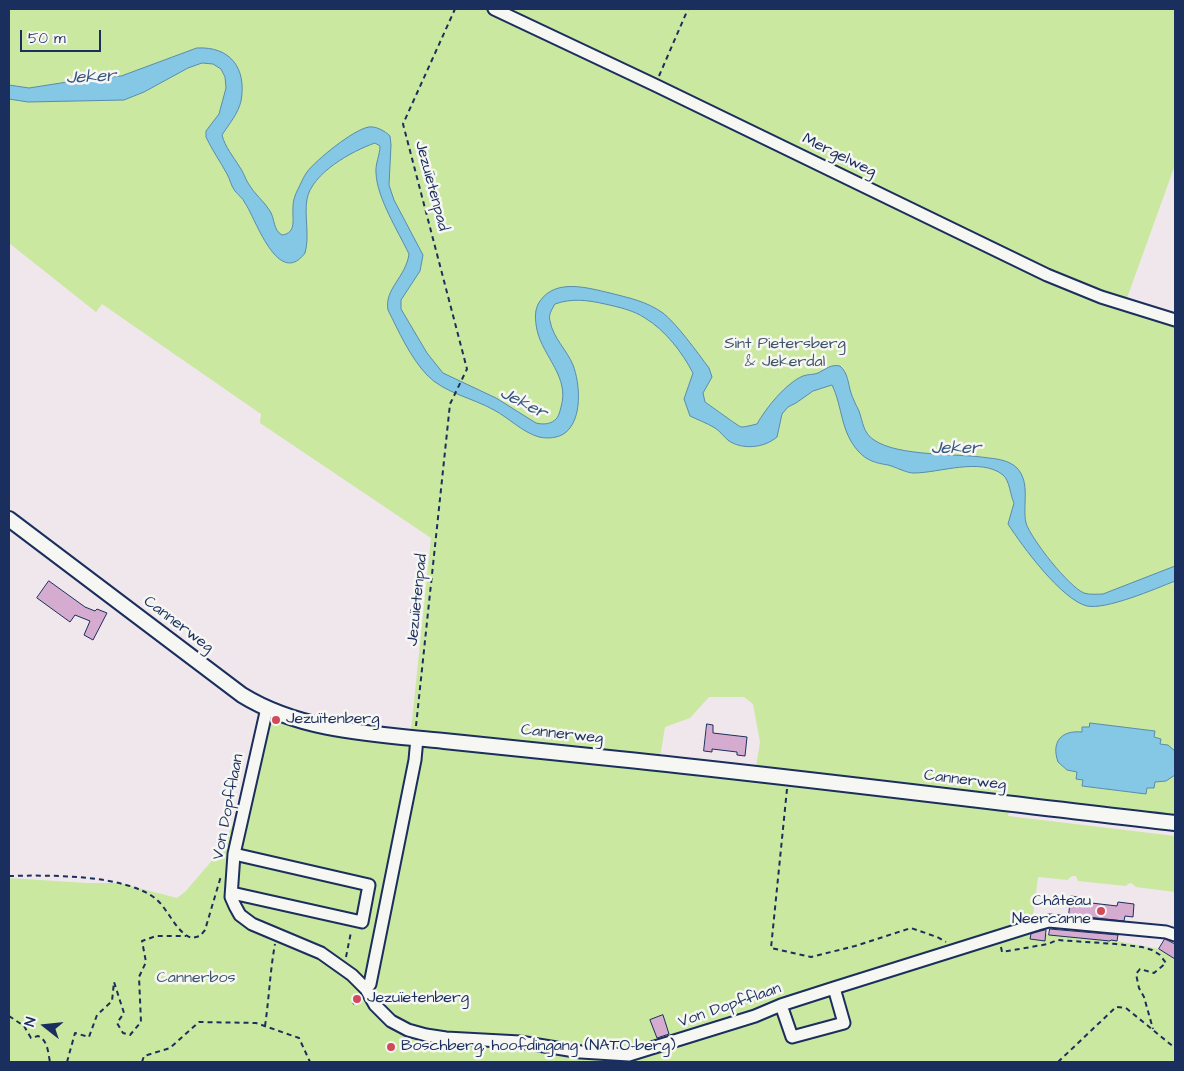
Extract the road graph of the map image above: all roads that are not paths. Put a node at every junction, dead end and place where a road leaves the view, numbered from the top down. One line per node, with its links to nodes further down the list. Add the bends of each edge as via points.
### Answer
1 (494, 9): 2 (street, Mergelweg, via 1047,275 1101,297)
2 (1175, 320)
3 (9, 518): 4 (main road, Cannerweg, via 226,684)
4 (267, 708): 5 (main road, Cannerweg, via 293,719 330,727); 7 (street, Von Dopfflaan)
5 (417, 738): 6 (main road, Cannerweg); 11 (street, via 370,984)
6 (1175, 823)
7 (234, 854): 8 (street, Von Dopfflaan); 8 (street, via 369,885 362,922)
8 (232, 893): 11 (street, Von Dopfflaan, via 240,914 252,924 321,953)
9 (1175, 935): 10 (street, Von Dopfflaan, via 1049,922)
10 (834, 988): 12 (street, Von Dopfflaan); 12 (street, via 844,1022 792,1036)
11 (366, 989): 12 (street, Von Dopfflaan, via 375,1005 391,1021 426,1035 520,1042 620,1056 637,1054)
12 (781, 1006)

